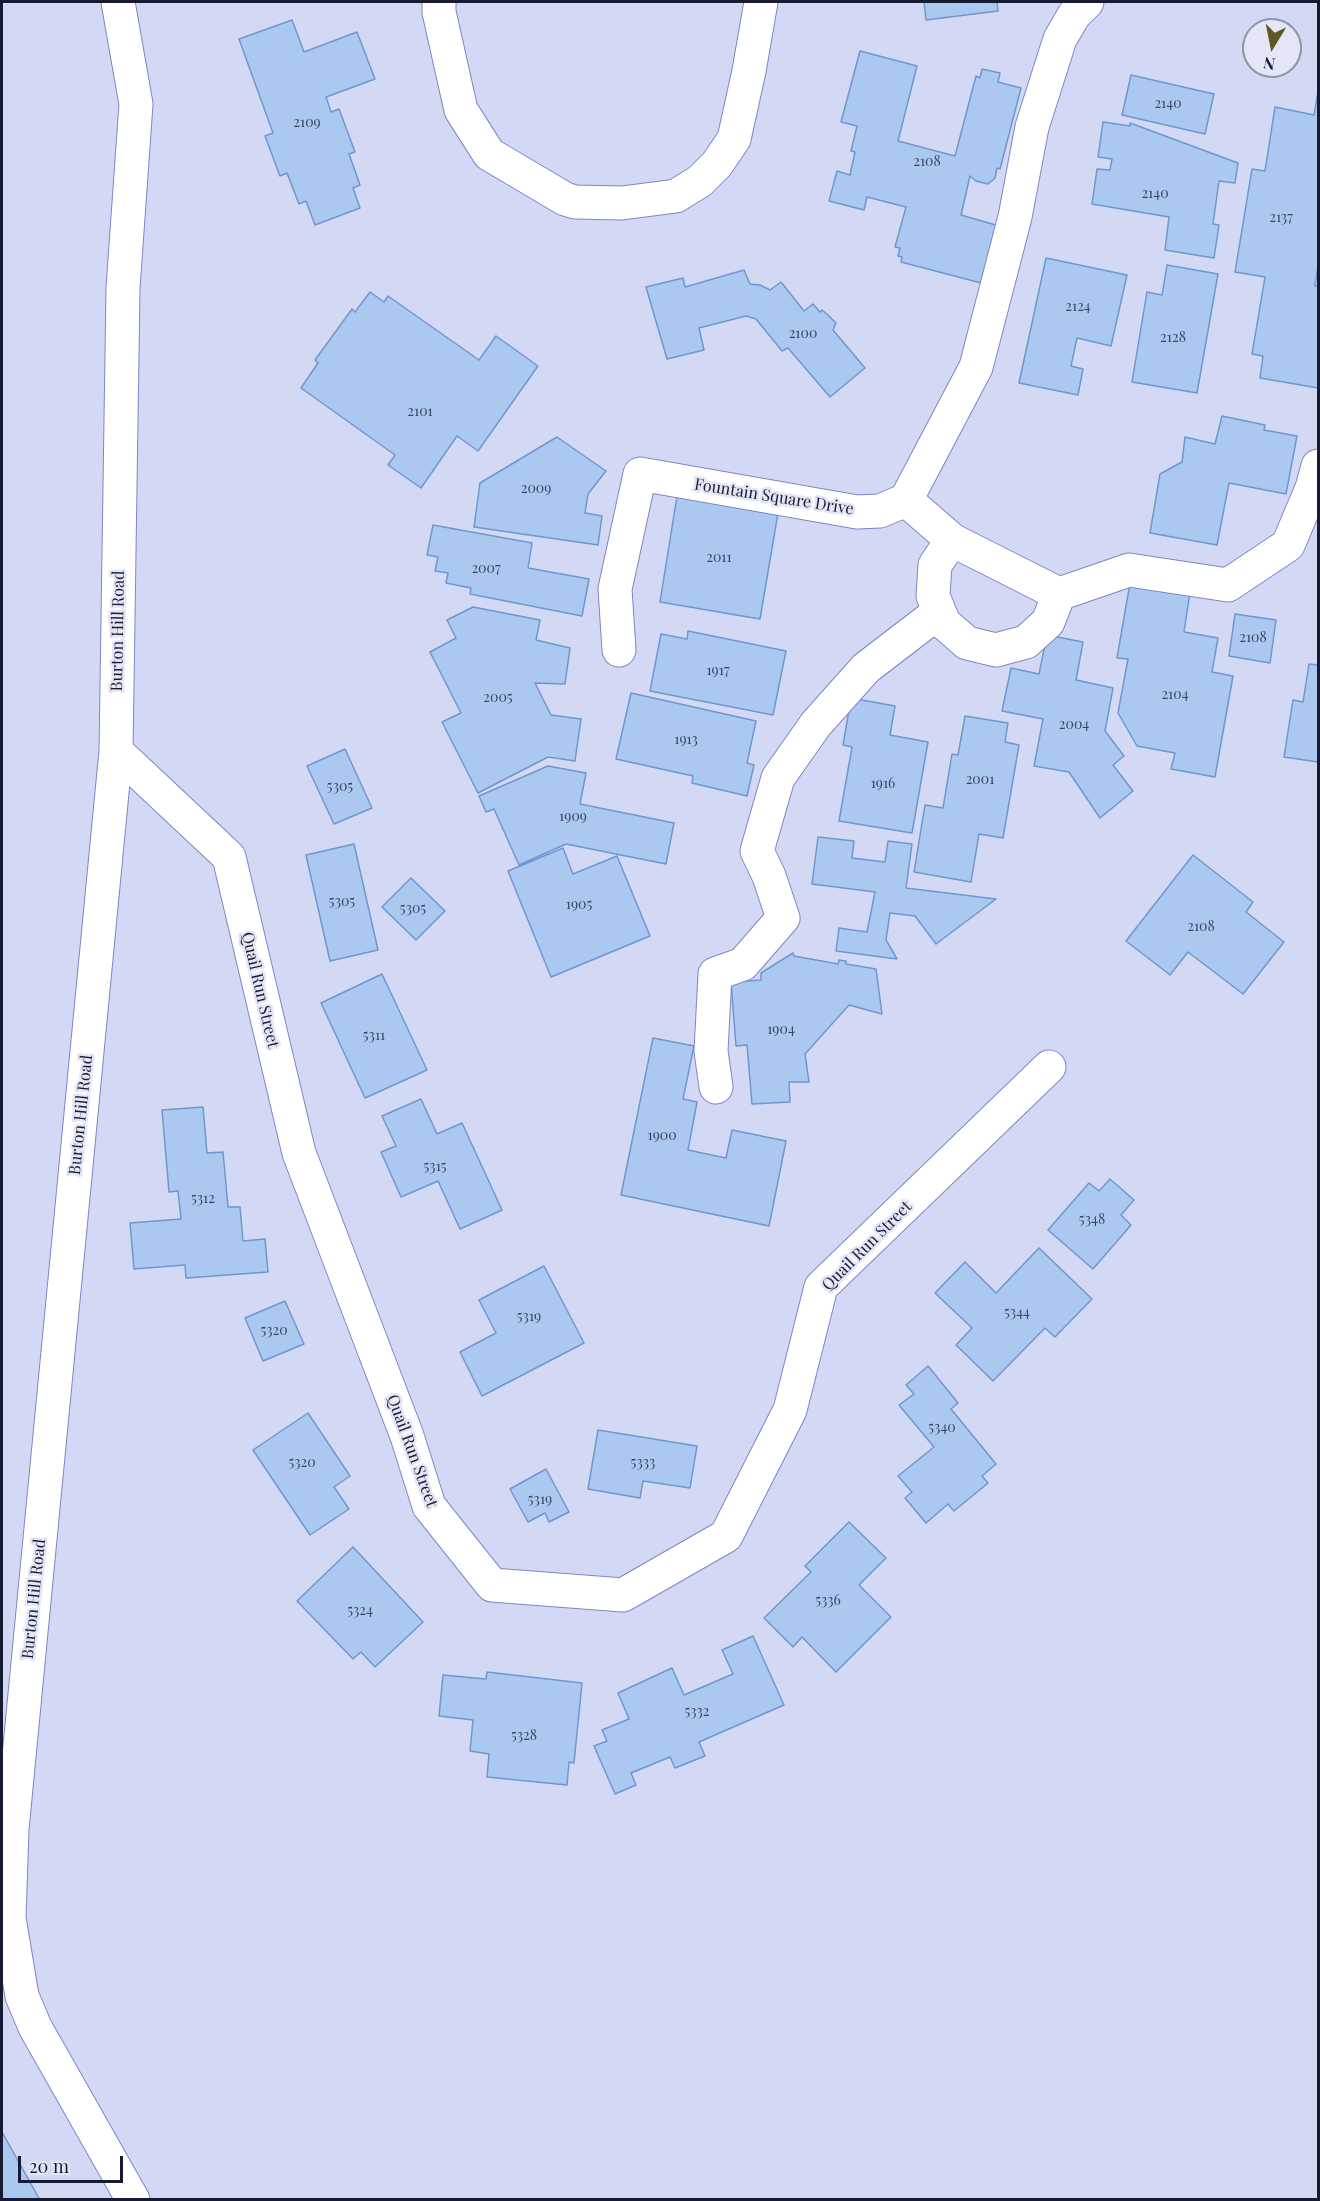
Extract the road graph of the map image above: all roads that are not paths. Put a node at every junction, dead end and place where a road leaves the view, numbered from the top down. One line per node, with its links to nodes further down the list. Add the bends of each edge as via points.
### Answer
1 (118, 2): 11 (street, Burton Hill Road, via 136,104 123,288)
2 (439, 2): 3 (street, via 461,110 489,154 565,199 622,203 675,196 700,181 717,164 734,139)
3 (761, 2)
4 (1087, 2): 6 (street, via 1060,39 1032,127 1015,217 976,367)
5 (1318, 466): 8 (street, via 1288,545 1228,585 1129,570)
6 (906, 500): 7 (street); 10 (street, Fountain Square Drive, via 880,511 857,512 640,474 615,588)
7 (952, 540): 8 (street); 9 (street, via 935,565 933,596)
8 (1059, 594): 9 (street, via 1048,622 1026,642 996,650 967,643 944,624)
9 (939, 612): 13 (street, via 866,668 816,724 778,778 757,851 770,876 783,918 743,964 715,974 711,1051)
10 (619, 650)
11 (116, 751): 12 (street, Quail Run Street, via 229,857 299,1153 407,1436 429,1506 492,1585 623,1595 726,1536 790,1410 821,1287); 14 (street, Burton Hill Road, via 12,1829)
12 (1049, 1067)
13 (716, 1087)
14 (12, 1997): 15 (street, Burton Hill Road, via 35,2028)
15 (133, 2199)

